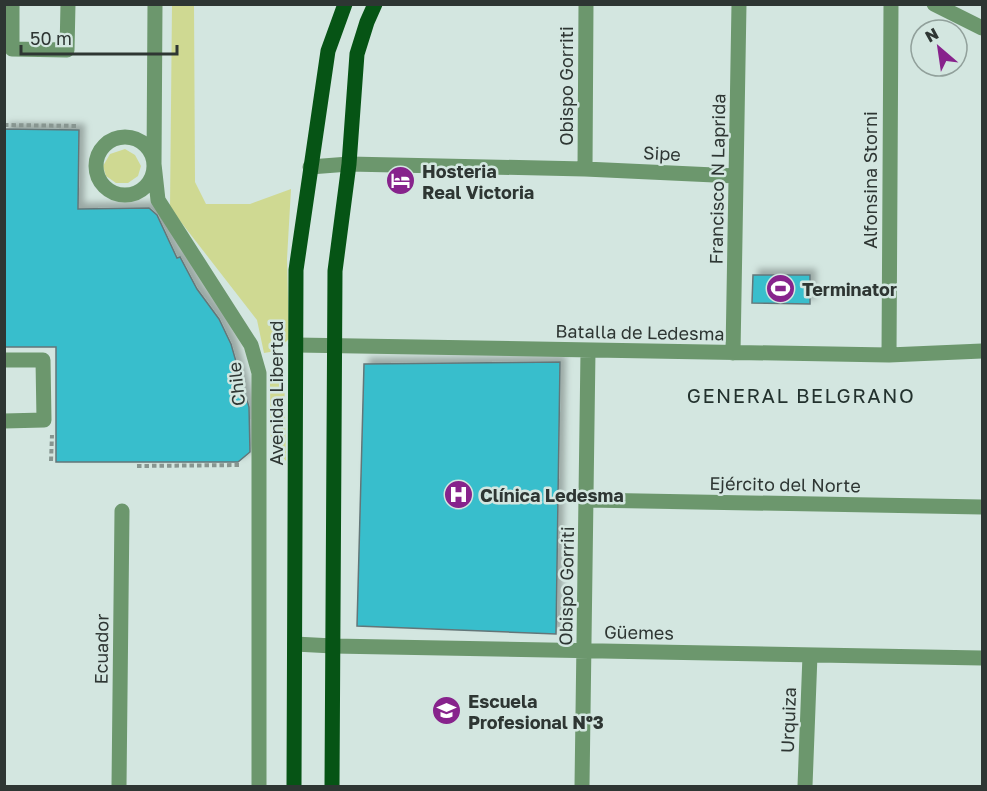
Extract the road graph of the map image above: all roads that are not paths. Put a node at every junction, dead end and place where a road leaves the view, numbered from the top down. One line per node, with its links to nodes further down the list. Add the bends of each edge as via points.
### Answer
1 (12, 4): 2 (street, via 12,49 67,50)
2 (68, 4)
3 (155, 4): 32 (street, Chile, via 154,164 158,200 251,345 259,373)
4 (345, 4): 12 (main road, Avenida Libertad, via 328,51)
5 (375, 4): 11 (main road, via 357,54)
6 (586, 4): 13 (street, Obispo Gorriti)
7 (740, 4): 14 (street, Francisco N Laprida)
8 (891, 4): 20 (street, Alfonsina Storni)
9 (934, 4): 10 (street)
10 (982, 28)
11 (349, 164): 12 (street, Sipe); 13 (street, Sipe); 16 (main road, via 335,271)
12 (310, 167): 15 (main road, Avenida Libertad, via 296,270)
13 (585, 169): 14 (street, Sipe)
14 (736, 176): 19 (street, Francisco N Laprida)
15 (296, 345): 16 (street, Batalla de Ledesma); 26 (main road, Avenida Libertad)
16 (335, 345): 17 (street, Batalla de Ledesma); 27 (main road)
17 (588, 351): 19 (street, Batalla de Ledesma); 23 (street, Obispo Gorriti)
18 (982, 351): 20 (street, Batalla de Ledesma)
19 (733, 353): 20 (street, Batalla de Ledesma)
20 (889, 355)
21 (4, 360): 22 (street, via 43,360 45,420)
22 (4, 421)
23 (586, 500): 24 (street, Ejército del Norte); 28 (street, Obispo Gorriti)
24 (982, 507)
25 (122, 511): 31 (street, Ecuador)
26 (295, 644): 27 (street, Güemes); 33 (main road, Avenida Libertad)
27 (333, 646): 28 (street, Güemes); 34 (main road)
28 (584, 651): 29 (street, Güemes); 35 (street, Obispo Gorriti)
29 (810, 655): 30 (street, Güemes); 36 (street, Urquiza)
30 (982, 658)
31 (119, 786)
32 (259, 786)
33 (294, 786)
34 (332, 786)
35 (582, 786)
36 (806, 786)

